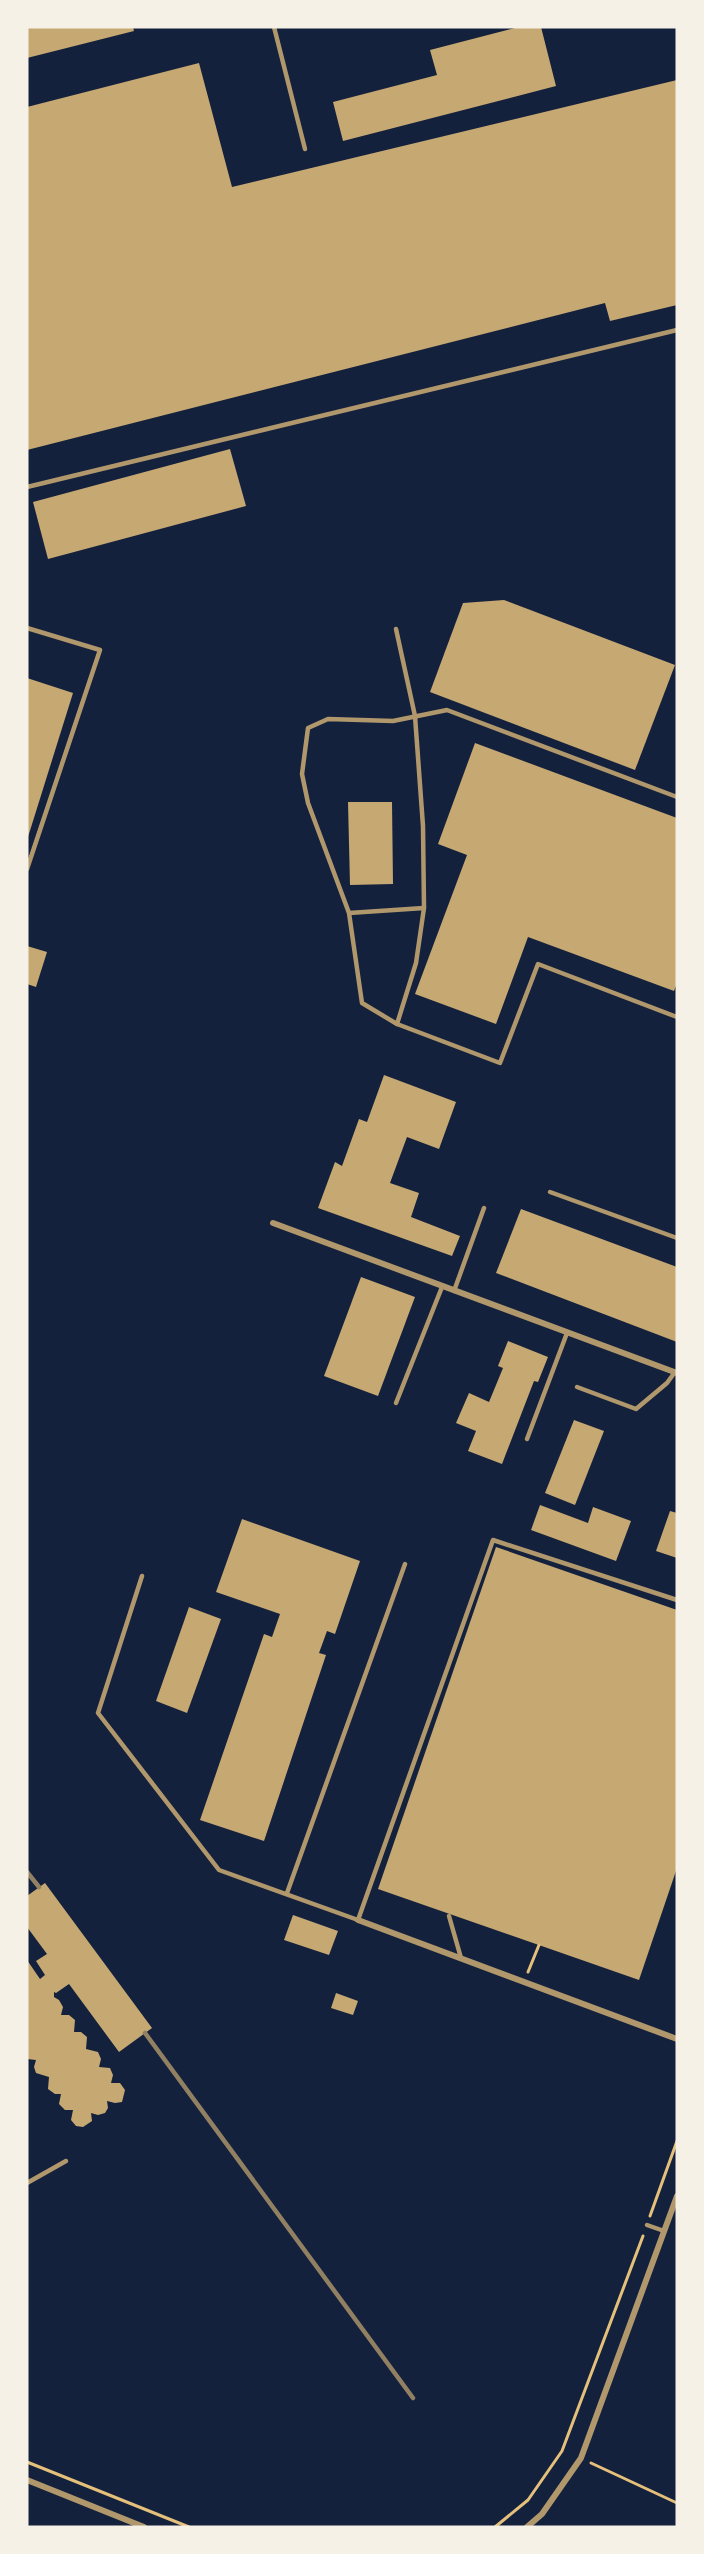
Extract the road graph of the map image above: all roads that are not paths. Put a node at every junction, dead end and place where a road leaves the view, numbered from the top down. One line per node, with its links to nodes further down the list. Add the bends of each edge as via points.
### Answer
1 (274, 27): 2 (lane)
2 (305, 148)
3 (677, 330): 4 (lane)
4 (27, 487)
5 (27, 628): 9 (lane, via 100,650)
6 (396, 630): 7 (lane)
7 (415, 716): 8 (lane, via 447,710); 10 (lane); 11 (lane, via 393,721 327,719 308,728 302,774 308,803)
8 (677, 797)
9 (27, 869)
10 (424, 908): 11 (lane); 13 (lane, via 416,963)
11 (349, 913): 13 (lane, via 362,1003)
12 (677, 1017): 13 (lane, via 538,964 500,1063)
13 (397, 1024)
14 (550, 1192): 17 (lane)
15 (484, 1208): 19 (lane)
16 (273, 1224): 18 (street)
17 (677, 1238)
18 (442, 1287): 19 (street); 23 (lane)
19 (454, 1291): 20 (street)
20 (567, 1333): 21 (street); 24 (lane)
21 (676, 1373): 22 (lane, via 636,1409)
22 (577, 1387)
23 (396, 1403)
24 (527, 1439)
25 (405, 1564): 28 (lane)
26 (142, 1576): 28 (lane, via 98,1713 219,1870)
27 (677, 1600): 30 (lane, via 494,1540)
28 (287, 1893): 30 (lane)
29 (449, 1916): 31 (lane)
30 (358, 1920): 31 (street)
31 (461, 1958): 32 (street)
32 (677, 2038)
33 (66, 2160): 34 (lane)
34 (27, 2183)
35 (677, 2196): 37 (street)
36 (647, 2224): 37 (lane)
37 (664, 2231): 40 (street, via 581,2458 542,2514)
38 (27, 2480): 39 (street)
39 (144, 2527)
40 (527, 2527)

